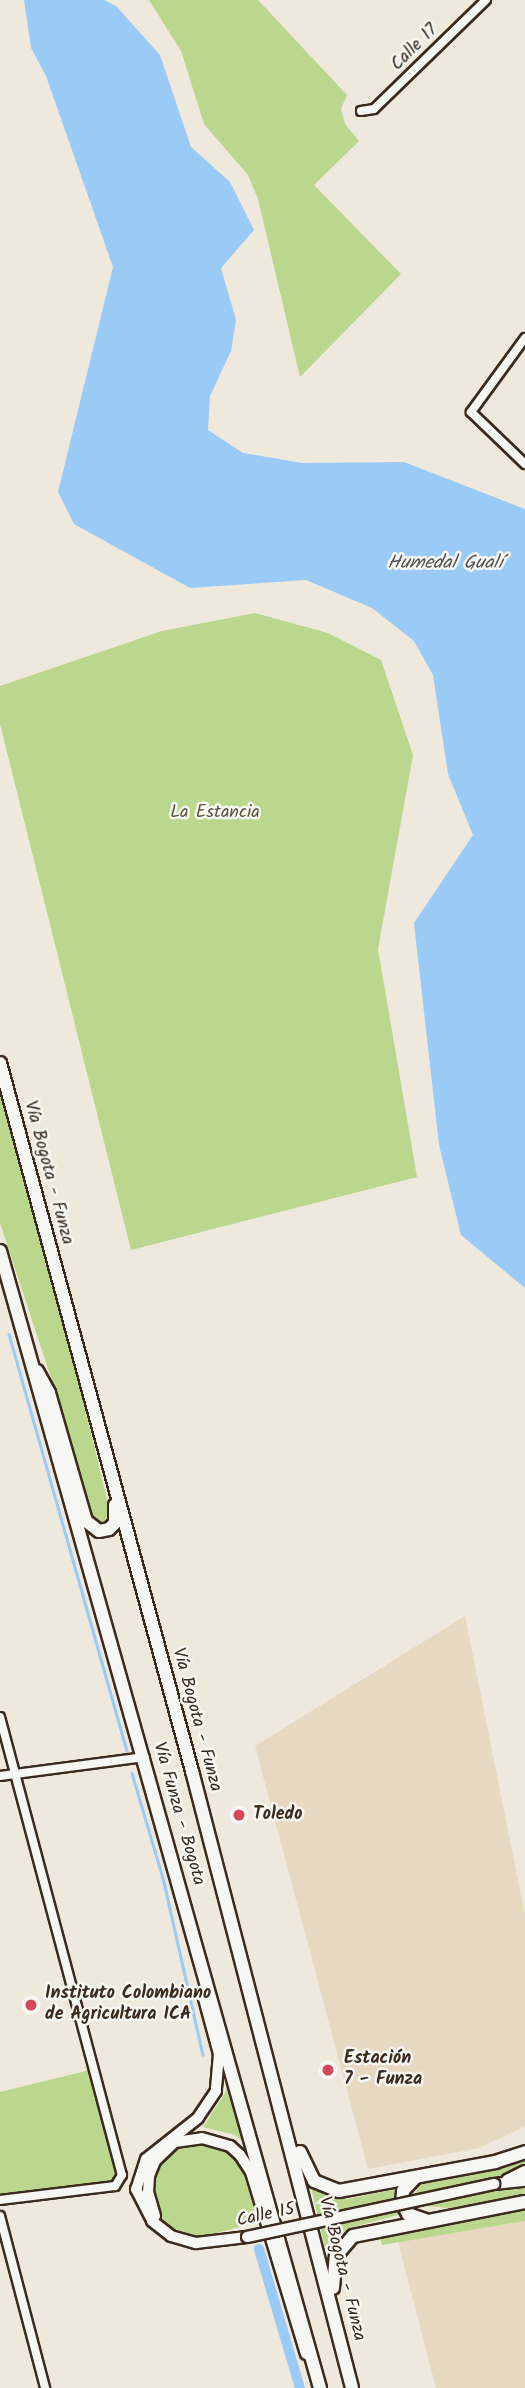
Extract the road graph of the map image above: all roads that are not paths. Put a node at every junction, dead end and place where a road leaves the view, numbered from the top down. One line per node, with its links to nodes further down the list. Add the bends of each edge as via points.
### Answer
1 (486, 0): 2 (street, Calle 17, via 374,109)
2 (361, 111)
3 (525, 338): 4 (street, via 471,412)
4 (525, 464)
5 (0, 1063): 8 (main road, Vía Bogota - Funza)
6 (0, 1251): 7 (main road, Vía Funza - Bogota)
7 (25, 1349): 8 (main road, via 49,1394 86,1521 99,1531 109,1529 117,1514); 10 (main road, Vía Funza - Bogota)
8 (79, 1356): 14 (main road, Vía Bogota - Funza)
9 (0, 1717): 11 (street)
10 (145, 1757): 11 (street); 13 (main road, Vía Funza - Bogota)
11 (16, 1774): 12 (street); 20 (street, via 122,2175 115,2186)
12 (0, 1776)
13 (186, 1905): 24 (street, via 191,1949 220,2073 209,2106 162,2143 142,2166 136,2189); 27 (main road, Vía Funza - Bogota)
14 (273, 2080): 17 (main road, via 307,2168 323,2187 355,2190); 25 (main road, Vía Bogota - Funza)
15 (525, 2152): 17 (main road)
16 (525, 2171): 19 (street, Calle 15)
17 (416, 2178): 23 (main road, via 403,2191 402,2203 408,2214)
18 (525, 2181): 19 (street, Calle 15)
19 (498, 2183): 24 (street, Calle 15, bridge, via 247,2237 196,2243)
20 (0, 2200)
21 (525, 2202): 23 (main road)
22 (0, 2216): 26 (street)
23 (425, 2220): 25 (main road, via 353,2236 336,2256 333,2284)
24 (160, 2230): 27 (street, via 148,2192 155,2161 164,2150 175,2142 202,2138 230,2146 240,2155 251,2172 296,2332)
25 (343, 2350): 28 (main road, Vía Bogota - Funza)
26 (45, 2388)
27 (320, 2388)
28 (352, 2388)

